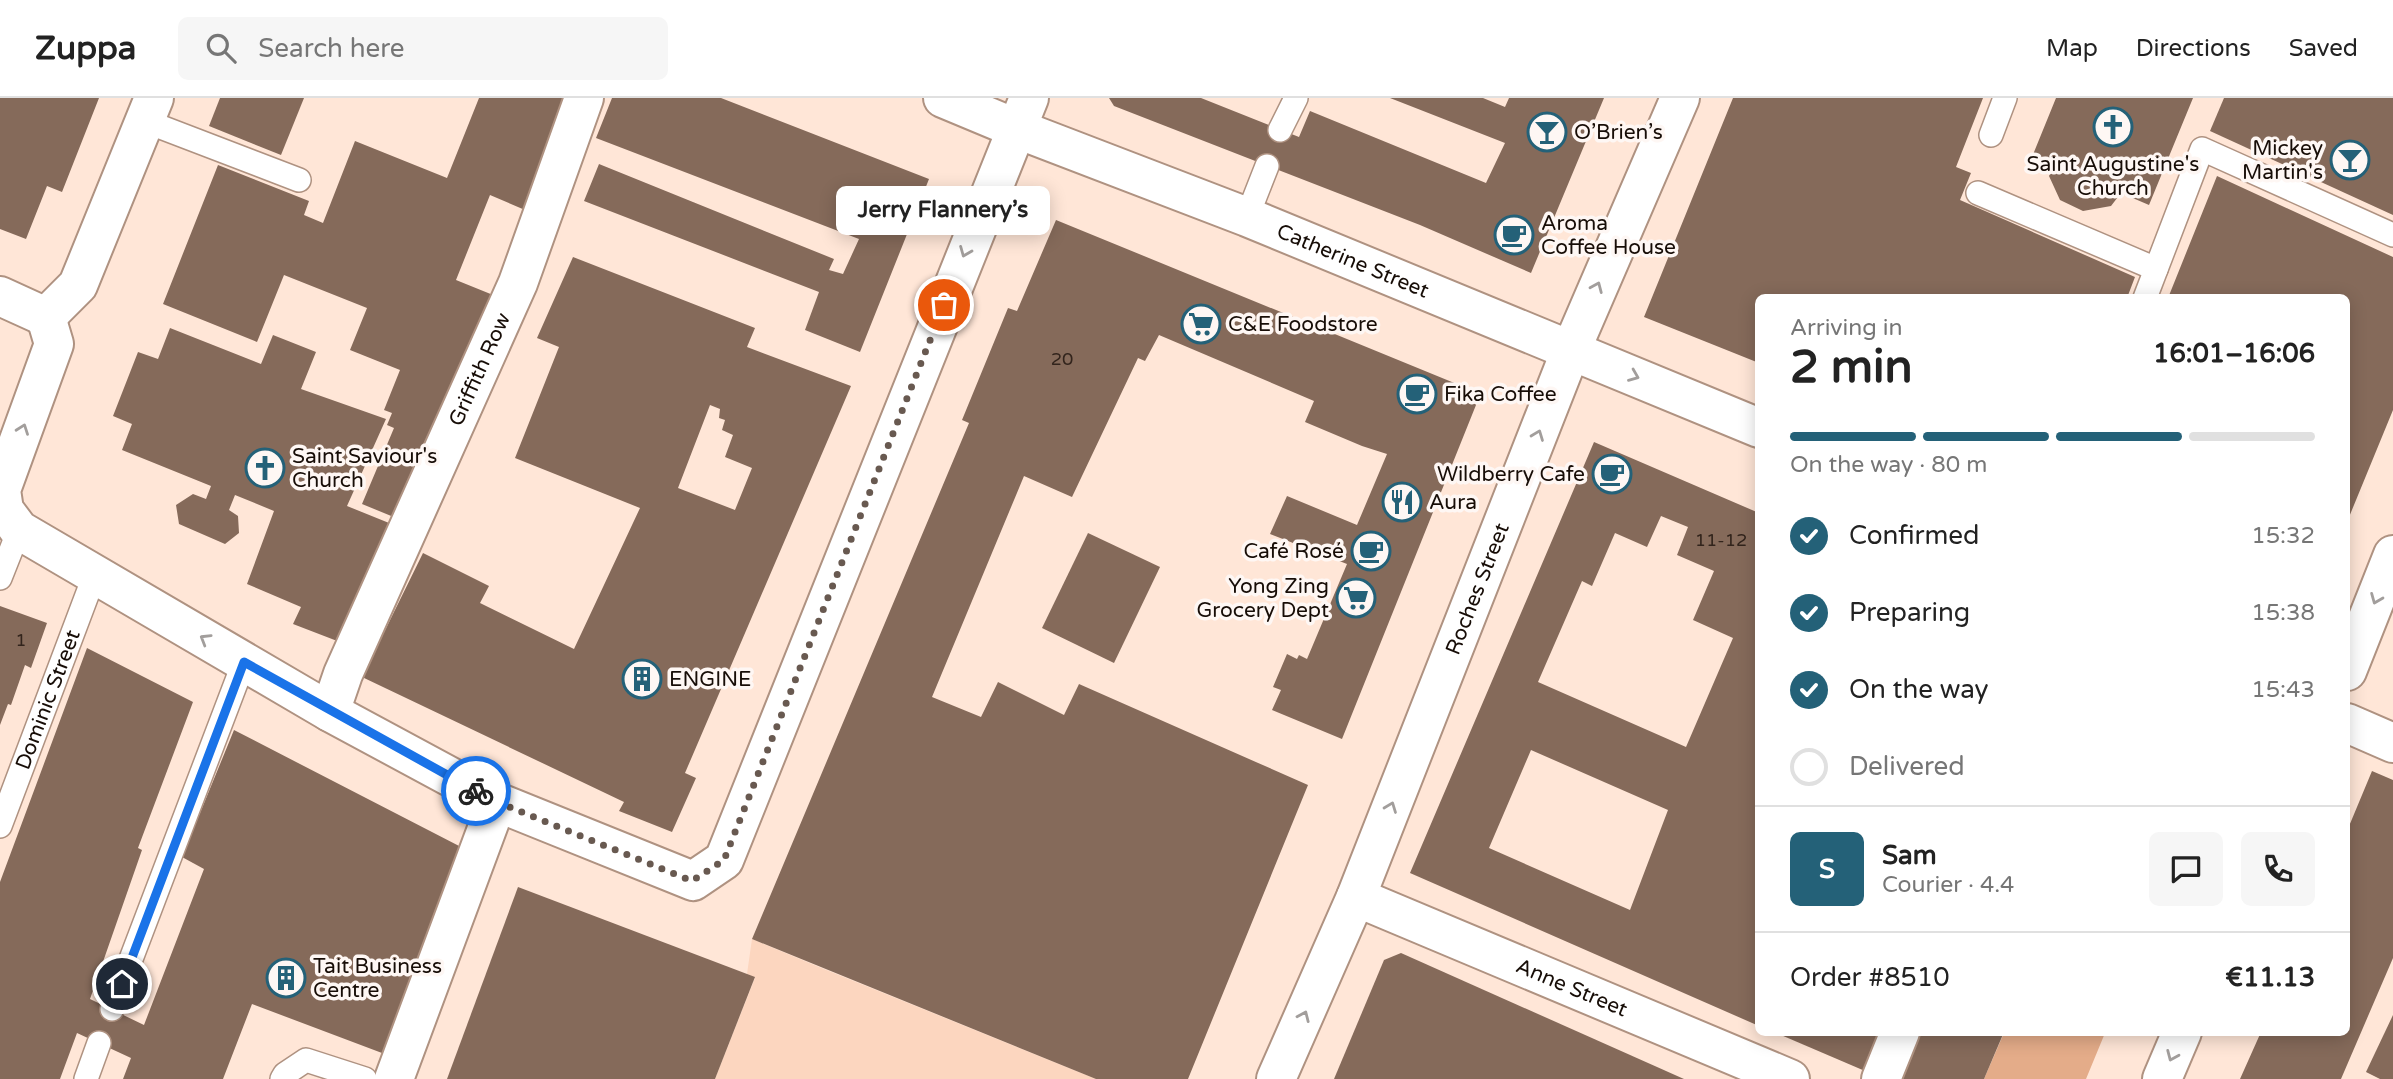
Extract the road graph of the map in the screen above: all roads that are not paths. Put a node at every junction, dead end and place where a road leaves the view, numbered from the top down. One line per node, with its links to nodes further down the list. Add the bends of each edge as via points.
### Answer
1 (584, 98): 27 (street, Griffith Row, via 518,283)
2 (943, 98): 7 (street, Catherine Street)
3 (1296, 98): 8 (lane)
4 (1680, 98): 19 (street, Roches Street, one-way to 4)
5 (2005, 98): 9 (lane)
6 (150, 110): 11 (lane); 18 (street, via 78,285)
7 (1021, 113): 13 (street, Catherine Street); 30 (street, one-way to 30, via 724,860 692,881)
8 (1280, 130)
9 (1991, 135)
10 (1267, 166): 13 (lane)
11 (299, 180)
12 (1978, 193): 15 (lane)
13 (1247, 217): 19 (street, Catherine Street)
14 (2393, 235): 15 (lane, via 2202,149)
15 (2156, 268): 16 (lane)
16 (2146, 294)
17 (0, 296): 18 (street)
18 (46, 317): 21 (street, one-way to 18, via 4,510 1,490 54,344)
19 (1571, 350): 20 (street, Catherine Street, one-way to 20); 32 (street, Roches Street, one-way to 19)
20 (1755, 426)
21 (19, 530): 23 (street); 24 (lane)
22 (2393, 555): 26 (street, one-way to 26)
23 (95, 574): 25 (street, one-way to 23); 31 (lane, Dominic Street)
24 (0, 578)
25 (244, 662): 27 (street); 33 (lane)
26 (2350, 663)
27 (330, 712): 30 (street)
28 (2350, 724): 29 (street)
29 (2393, 743)
30 (497, 802): 40 (street)
31 (0, 826)
32 (1356, 897): 41 (street, Roches Street, one-way to 32); 42 (street, Anne Street)
33 (112, 1009)
34 (1898, 1036): 43 (street)
35 (2180, 1036): 44 (street, one-way to 44)
36 (99, 1043): 37 (lane)
37 (86, 1079)
38 (282, 1079): 39 (lane, via 306,1059)
39 (365, 1079)
40 (394, 1079)
41 (1276, 1079)
42 (1790, 1079)
43 (1881, 1079)
44 (2162, 1079)

